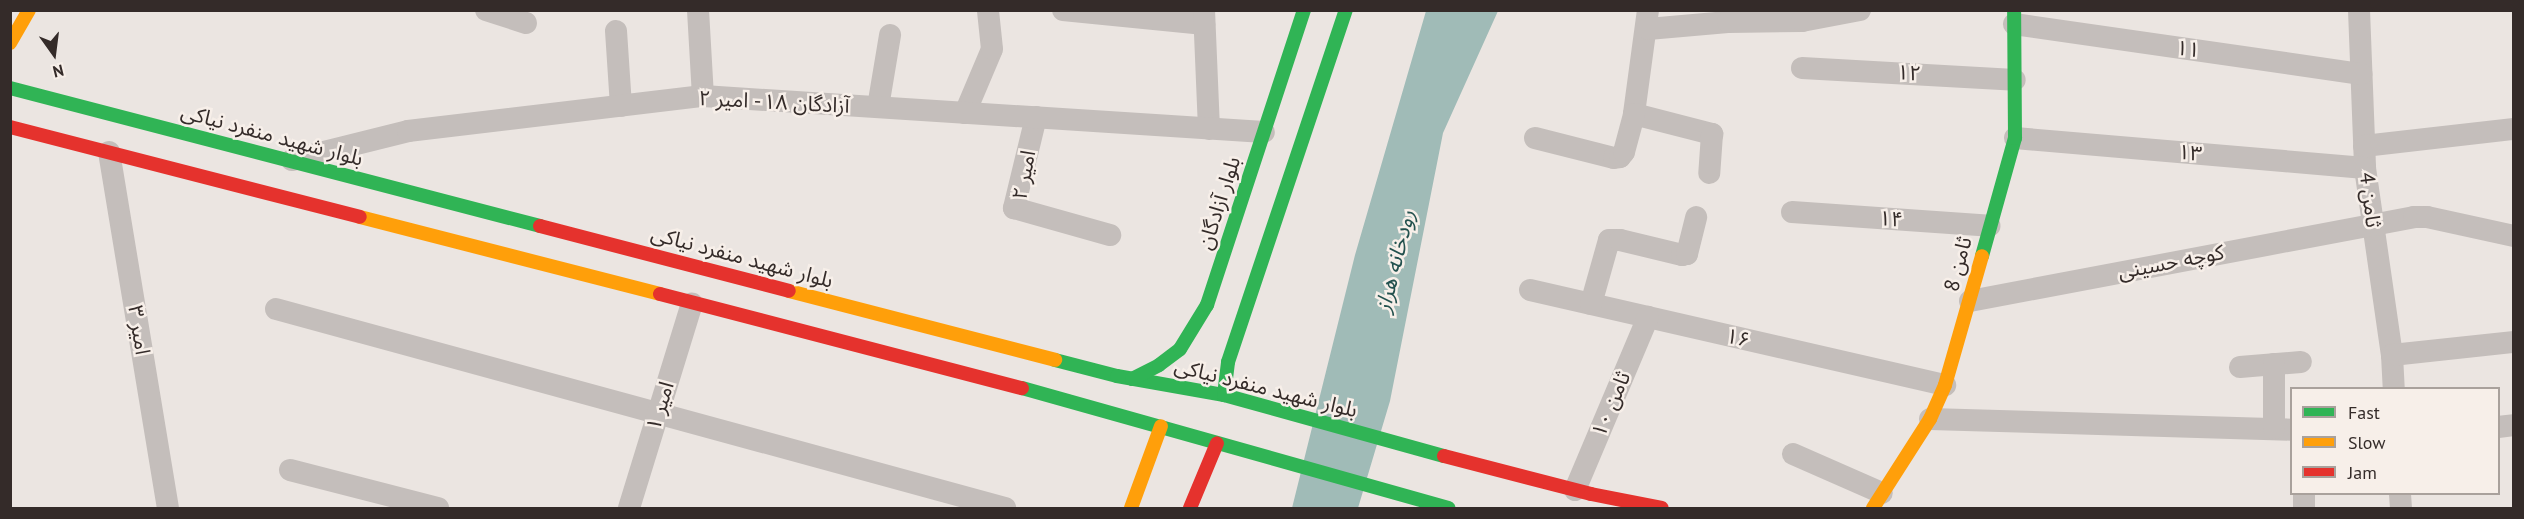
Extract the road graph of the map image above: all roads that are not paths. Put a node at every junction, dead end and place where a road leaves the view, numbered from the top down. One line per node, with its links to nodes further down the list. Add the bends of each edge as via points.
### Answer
1 (29, 10): 19 (main road)
2 (486, 10): 15 (street)
3 (698, 10): 24 (street)
4 (988, 10): 27 (street, via 992,49)
5 (1063, 10): 11 (street)
6 (1347, 10): 16 (main road)
7 (1860, 10): 10 (street)
8 (2359, 10): 21 (street, ثامن 4)
9 (1728, 16): 10 (street); 14 (street)
10 (1802, 16)
11 (1204, 17): 31 (street)
12 (2014, 17): 21 (street, ۱۱); 22 (main road, ثامن 8)
13 (1310, 18): 16 (main road); 33 (main road, بلوار آزادگان)
14 (1648, 20): 28 (street)
15 (526, 23)
16 (1341, 26): 64 (main road, via 1228,362)
17 (616, 32): 25 (street)
18 (890, 35): 26 (street)
19 (10, 43)
20 (1802, 68): 22 (street, ۱۲)
21 (2361, 74): 37 (street, ثامن 4)
22 (2015, 80): 35 (main road, ثامن 8)
23 (10, 88): 38 (main road, بلوار شهید منفرد نیاکی)
24 (703, 96): 25 (street, آزادگان ۱۸ - امیر ۲); 26 (street, آزادگان ۱۸ - امیر ۲)
25 (621, 106): 38 (street, آزادگان ۱۸ - امیر ۲, via 408,131)
26 (878, 107): 27 (street, آزادگان ۱۸ - امیر ۲)
27 (965, 113): 29 (street, آزادگان ۱۸ - امیر ۲)
28 (1634, 114): 34 (street, via 1620,157); 39 (street, via 1712,134)
29 (1036, 117): 31 (street, آزادگان ۱۸ - امیر ۲); 44 (street, امیر ۲, via 1014,208)
30 (10, 127): 36 (main road)
31 (1209, 129): 33 (street, آزادگان ۱۸ - امیر ۲)
32 (2514, 129): 37 (street, ۱۳)
33 (1264, 132): 61 (main road, بلوار آزادگان, via 1207,304 1180,349)
34 (1536, 138)
35 (2015, 138): 37 (street, ۱۳); 43 (main road, ثامن 8)
36 (109, 152): 48 (main road); 75 (street, امیر ۳)
37 (2365, 157): 42 (street, ثامن 4)
38 (288, 160): 49 (main road, بلوار شهید منفرد نیاکی)
39 (1709, 173)
40 (1792, 212): 43 (street, ۱۴)
41 (1696, 217): 50 (street, via 1687,254 1609,240)
42 (2373, 224): 45 (street, کوچه حسینی, via 2427,217); 47 (street, کوچه حسینی); 57 (street, ثامن 4)
43 (1990, 226): 47 (main road, ثامن 8)
44 (1110, 235)
45 (2514, 236)
46 (1530, 290): 50 (street, ۱۶)
47 (1970, 301): 62 (main road, ثامن 8)
48 (692, 303): 54 (main road); 65 (street, امیر ۱)
49 (841, 304): 53 (main road, بلوار شهید منفرد نیاکی); 54 (main road, via 848,324)
50 (1591, 304): 52 (street, ۱۶)
51 (276, 309): 65 (street)
52 (1648, 317): 62 (street, ۱۶); 72 (street, ثامن ۱۰)
53 (905, 321): 56 (main road, via 888,335); 61 (main road, بلوار شهید منفرد نیاکی)
54 (832, 339): 56 (main road)
55 (2514, 342): 57 (street)
56 (892, 354): 67 (main road)
57 (2392, 355): 63 (street, ثامن 4)
58 (2301, 362): 59 (street)
59 (2274, 364): 60 (street); 68 (street)
60 (2240, 367)
61 (1132, 379): 64 (main road, بلوار شهید منفرد نیاکی)
62 (1945, 385): 66 (main road, ثامن 8)
63 (2394, 387)
64 (1224, 395): 72 (main road, بلوار شهید منفرد نیاکی)
65 (658, 413): 77 (street, امیر ۱); 78 (street)
66 (1930, 419): 68 (street); 73 (main road, ثامن 8)
67 (1161, 426): 69 (main road); 79 (main road)
68 (2283, 429)
69 (1217, 443): 80 (main road); 81 (main road)
70 (1793, 454): 73 (street)
71 (290, 470): 76 (street)
72 (1573, 495): 74 (main road, بلوار شهید منفرد نیاکی)
73 (1877, 501)
74 (1609, 503): 82 (main road, بلوار شهید منفرد نیاکی)
75 (168, 508)
76 (438, 508)
77 (628, 508)
78 (1005, 508)
79 (1131, 508)
80 (1190, 508)
81 (1448, 508)
82 (1662, 508)

